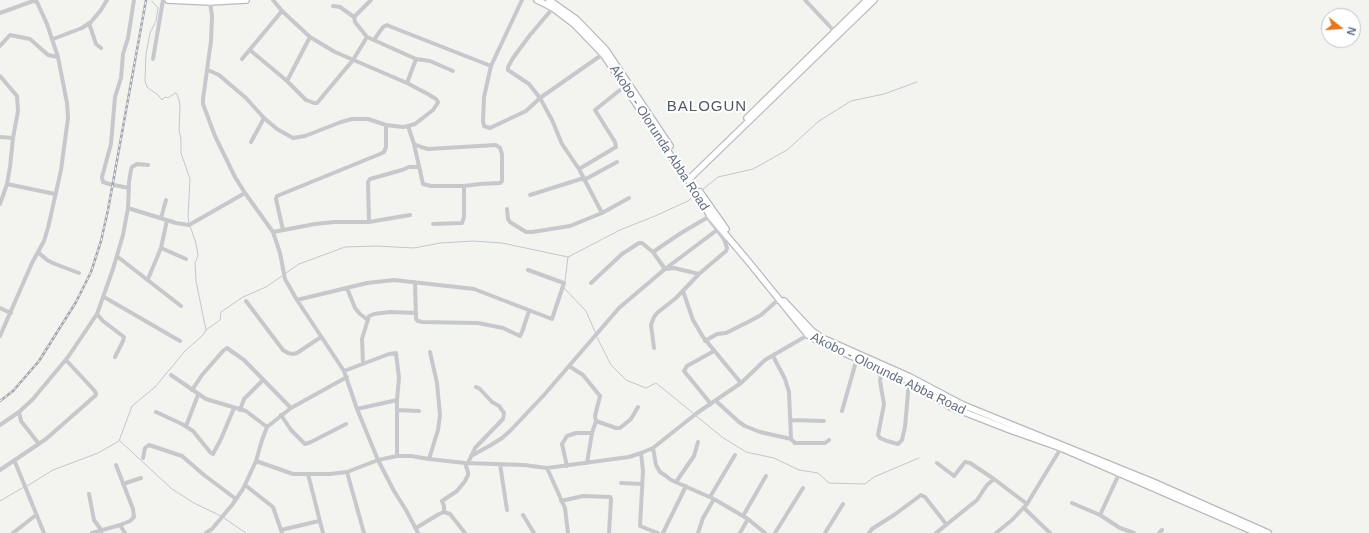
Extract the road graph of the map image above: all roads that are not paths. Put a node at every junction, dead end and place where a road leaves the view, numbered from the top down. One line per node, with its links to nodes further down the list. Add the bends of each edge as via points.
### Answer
1 (107, 0): 20 (street)
2 (134, 0): 58 (street, via 121,78 115,97 111,144 102,177 103,182)
3 (164, 0): 31 (street)
4 (168, 0): 14 (main road)
5 (246, 0): 14 (main road)
6 (273, 0): 17 (street)
7 (371, 0): 19 (street)
8 (522, 0): 35 (street)
9 (537, 0): 16 (main road, Akobo - Olorunda Abba Road)
10 (549, 0): 54 (main road, Akobo - Olorunda Abba Road, via 576,19 606,50 652,118)
11 (805, 0): 21 (street)
12 (867, 0): 21 (main road)
13 (874, 0): 21 (main road)
14 (210, 2): 36 (street, via 212,29)
15 (333, 6): 19 (street)
16 (553, 8): 29 (main road, Akobo - Olorunda Abba Road, via 574,24); 42 (street, via 508,67 508,70 529,84)
17 (282, 11): 22 (street); 28 (street)
18 (0, 13): 24 (street, via 35,0)
19 (354, 17): 23 (street)
20 (89, 23): 24 (street); 27 (street, via 96,44)
21 (836, 33): 54 (main road)
22 (310, 37): 34 (street); 39 (street)
23 (367, 37): 25 (street); 34 (street)
24 (53, 39): 30 (street)
25 (374, 40): 33 (street); 35 (street, via 387,25)
26 (0, 46): 30 (street, via 10,35 30,39 48,55)
27 (101, 48)
28 (250, 50): 32 (street); 39 (street)
29 (603, 54): 41 (main road, Akobo - Olorunda Abba Road); 42 (street)
30 (58, 57): 60 (street, via 68,118)
31 (153, 59)
32 (242, 59)
33 (416, 59): 37 (street, via 430,61); 40 (street)
34 (353, 60): 39 (street, via 317,103 306,100); 40 (street)
35 (491, 66): 42 (street, via 484,97 484,126 490,128 526,111)
36 (208, 70): 43 (street, via 237,89); 59 (street, via 203,104 215,136)
37 (453, 71)
38 (0, 76): 47 (street, via 17,96 18,111)
39 (287, 81)
40 (407, 83): 45 (street, via 438,102 433,110)
41 (625, 86): 53 (street, via 595,110 616,147); 54 (main road, Akobo - Olorunda Abba Road)
42 (540, 98): 53 (street, via 562,144)
43 (264, 118): 44 (street, via 277,129 296,138 352,119); 48 (street)
44 (386, 125): 45 (street); 75 (street, via 384,152 276,196)
45 (408, 126): 49 (street)
46 (0, 138): 47 (street)
47 (13, 138): 56 (street)
48 (251, 142)
49 (414, 144): 52 (street); 57 (street, via 424,148 498,146 502,154 502,181)
50 (617, 162): 55 (street)
51 (148, 166): 58 (street, via 140,163 132,167)
52 (419, 167): 57 (street, via 422,183 426,186); 73 (street, via 408,167 370,179)
53 (579, 169): 55 (street)
54 (688, 178): 62 (main road, Akobo - Olorunda Abba Road)
55 (584, 179): 61 (street); 68 (street)
56 (7, 184): 60 (street); 65 (street)
57 (464, 186): 74 (street, via 462,223)
58 (129, 188): 66 (street)
59 (245, 193): 72 (street, via 191,224 185,226); 77 (street)
60 (55, 194): 79 (street, via 48,228)
61 (530, 195)
62 (701, 195): 70 (main road, Akobo - Olorunda Abba Road); 101 (main road, Akobo - Olorunda Abba Road)
63 (629, 198): 68 (street)
64 (166, 200): 71 (street)
65 (0, 204)
66 (128, 208): 71 (street); 81 (street)
67 (507, 209): 68 (street, via 510,222 528,232 570,226)
68 (602, 213)
69 (410, 215): 73 (street)
70 (709, 216): 76 (street); 80 (street); 93 (main road, Akobo - Olorunda Abba Road)
71 (161, 218): 72 (street)
72 (167, 220): 78 (street)
73 (369, 222): 75 (street, via 334,222)
74 (433, 224)
75 (283, 230): 77 (street)
76 (717, 230): 83 (street); 86 (street, via 724,239 726,251)
77 (273, 232): 94 (street, via 285,279)
78 (161, 248): 82 (street); 87 (street)
79 (38, 252): 85 (street, via 47,260); 99 (street)
80 (653, 252): 83 (street); 89 (street, via 638,243)
81 (118, 256): 87 (street); 92 (street)
82 (186, 259)
83 (665, 269): 86 (street, via 674,268); 117 (street, via 620,308)
84 (528, 270): 98 (street, via 564,283 552,319)
85 (79, 273)
86 (699, 274): 91 (street)
87 (148, 279): 96 (street)
88 (415, 282): 90 (street, via 394,280); 98 (street, via 474,289); 100 (street)
89 (591, 283)
90 (346, 288): 94 (street); 103 (street, via 355,308)
91 (683, 291): 108 (street, via 693,320); 109 (street, via 654,317 651,325)
92 (104, 297): 102 (street); 107 (street)
93 (779, 299): 101 (main road, Akobo - Olorunda Abba Road); 108 (street, via 750,321)
94 (297, 300): 106 (street)
95 (246, 301): 106 (street, via 283,350 288,353 298,353)
96 (181, 306)
97 (0, 308): 99 (street)
98 (529, 311): 100 (street, via 520,336 503,328 478,323 422,322 418,321)
99 (11, 313): 105 (street)
100 (416, 313): 103 (street, via 374,314 369,316)
101 (792, 313): 104 (main road, Akobo - Olorunda Abba Road); 142 (main road, Akobo - Olorunda Abba Road, via 822,338 910,377)
102 (97, 314): 113 (street, via 124,337); 115 (street)
103 (368, 320): 116 (street, via 362,339)
104 (808, 335): 112 (street); 114 (main road, Akobo - Olorunda Abba Road)
105 (0, 336)
106 (321, 337): 119 (street)
107 (180, 341)
108 (705, 341): 110 (street)
109 (654, 348)
110 (714, 351): 124 (street); 130 (street, via 687,366 684,371)
111 (430, 352): 163 (street, via 440,409 438,430)
112 (773, 356): 124 (street, via 765,360); 143 (street, via 789,392)
113 (115, 357)
114 (857, 358): 118 (main road, Akobo - Olorunda Abba Road); 138 (street)
115 (66, 360): 139 (street); 154 (street, via 96,395)
116 (363, 364): 119 (street); 128 (street, via 396,353)
117 (569, 366): 144 (street, via 583,375 600,396); 160 (street, via 506,434)
118 (882, 370): 123 (main road, Akobo - Olorunda Abba Road); 123 (street, via 880,382 884,404 878,435 898,444 902,440 905,427)
119 (344, 372): 121 (street)
120 (171, 375): 126 (street)
121 (347, 377): 132 (street); 134 (street)
122 (263, 380): 126 (street, via 244,360 227,348); 132 (street); 135 (street, via 244,399)
123 (909, 381): 142 (main road, Akobo - Olorunda Abba Road, via 951,407)
124 (741, 383): 129 (street)
125 (476, 387): 160 (street, via 499,406 504,414)
126 (192, 390): 127 (street)
127 (198, 395): 131 (street); 148 (street)
128 (397, 400): 134 (street); 136 (street)
129 (716, 401): 130 (street); 151 (street, via 745,426)
130 (711, 404): 155 (street)
131 (234, 408): 135 (street); 148 (street, via 213,454)
132 (291, 408): 141 (street)
133 (638, 408): 144 (street, via 620,428)
134 (357, 409): 162 (street)
135 (240, 410): 149 (street, via 252,415)
136 (397, 410): 137 (street); 159 (street)
137 (419, 411)
138 (842, 411)
139 (19, 412): 147 (street); 154 (street, via 21,421)
140 (156, 412): 148 (street)
141 (281, 415): 146 (street, via 305,444); 149 (street)
142 (982, 416): 156 (main road, Akobo - Olorunda Abba Road); 235 (main road, Akobo - Olorunda Abba Road, via 1153,482)
143 (791, 420): 145 (street); 151 (street)
144 (596, 421): 150 (street)
145 (824, 421)
146 (346, 424)
147 (0, 425)
148 (186, 426)
149 (267, 427): 164 (street)
150 (592, 433): 167 (street); 171 (street, via 566,436 562,444)
151 (791, 439): 152 (street, via 795,443 825,443)
152 (829, 440)
153 (698, 442): 180 (street, via 694,456)
154 (39, 444): 165 (street)
155 (653, 448): 157 (street); 180 (street, via 660,472)
156 (1061, 448): 176 (main road, Akobo - Olorunda Abba Road); 193 (street)
157 (641, 454): 167 (street); 183 (street)
158 (736, 455): 188 (street)
159 (397, 456): 162 (street); 163 (street)
160 (470, 456): 166 (street)
161 (143, 458): 189 (street, via 145,448 149,445 182,456)
162 (378, 460): 174 (street); 204 (street)
163 (429, 460): 166 (street)
164 (256, 461): 175 (street, via 292,474); 184 (street)
165 (14, 462): 173 (street); 196 (street)
166 (466, 463): 169 (street); 195 (street, via 468,475 457,491 442,501)
167 (586, 463): 171 (street)
168 (937, 463): 179 (street, via 954,476 967,462)
169 (500, 464): 172 (street); 194 (street)
170 (116, 465): 181 (street)
171 (567, 466): 172 (street)
172 (547, 468): 190 (street)
173 (0, 470)
174 (347, 472): 175 (street); 216 (street)
175 (308, 474): 201 (street)
176 (1119, 474): 198 (street); 206 (main road, Akobo - Olorunda Abba Road)
177 (766, 476): 199 (street)
178 (141, 478): 181 (street)
179 (994, 479): 193 (street); 202 (street, via 977,500)
180 (676, 482): 185 (street)
181 (123, 484): 203 (street, via 134,517)
182 (621, 484): 183 (street)
183 (642, 484): 222 (street, via 640,526)
184 (245, 485): 189 (street); 208 (street, via 273,508)
185 (686, 486): 188 (street); 223 (street)
186 (803, 488): 227 (street)
187 (88, 494): 207 (street)
188 (712, 498): 199 (street); 224 (street)
189 (236, 499): 205 (street)
190 (561, 501): 220 (street, via 566,513); 221 (street, via 584,496 610,497)
191 (1072, 503): 198 (street)
192 (843, 504): 228 (street)
193 (1026, 506): 231 (street); 232 (street)
194 (507, 510)
195 (444, 512): 204 (street); 218 (street, via 450,514)
196 (36, 515): 209 (street); 210 (street)
197 (523, 515): 219 (street)
198 (1100, 515): 233 (street, via 1116,526)
199 (743, 516): 200 (street)
200 (748, 519): 225 (street); 226 (street)
201 (319, 521): 208 (street); 215 (street)
202 (946, 524): 229 (street, via 926,497 921,495); 230 (street)
203 (120, 525): 207 (street); 212 (street)
204 (416, 528): 217 (street)
205 (212, 529): 213 (street); 214 (street)
206 (1248, 531): 234 (main road, Akobo - Olorunda Abba Road)
207 (99, 532): 211 (street)
208 (281, 532)
209 (13, 533)
210 (44, 533)
211 (92, 533)
212 (124, 533)
213 (206, 533)
214 (216, 533)
215 (323, 533)
216 (364, 533)
217 (418, 533)
218 (465, 533)
219 (534, 533)
220 (568, 533)
221 (609, 533)
222 (658, 533)
223 (663, 533)
224 (698, 533)
225 (740, 533)
226 (765, 533)
227 (775, 533)
228 (825, 533)
229 (869, 533)
230 (936, 533)
231 (996, 533)
232 (1050, 533)
233 (1134, 533)
234 (1257, 533)
235 (1268, 533)

